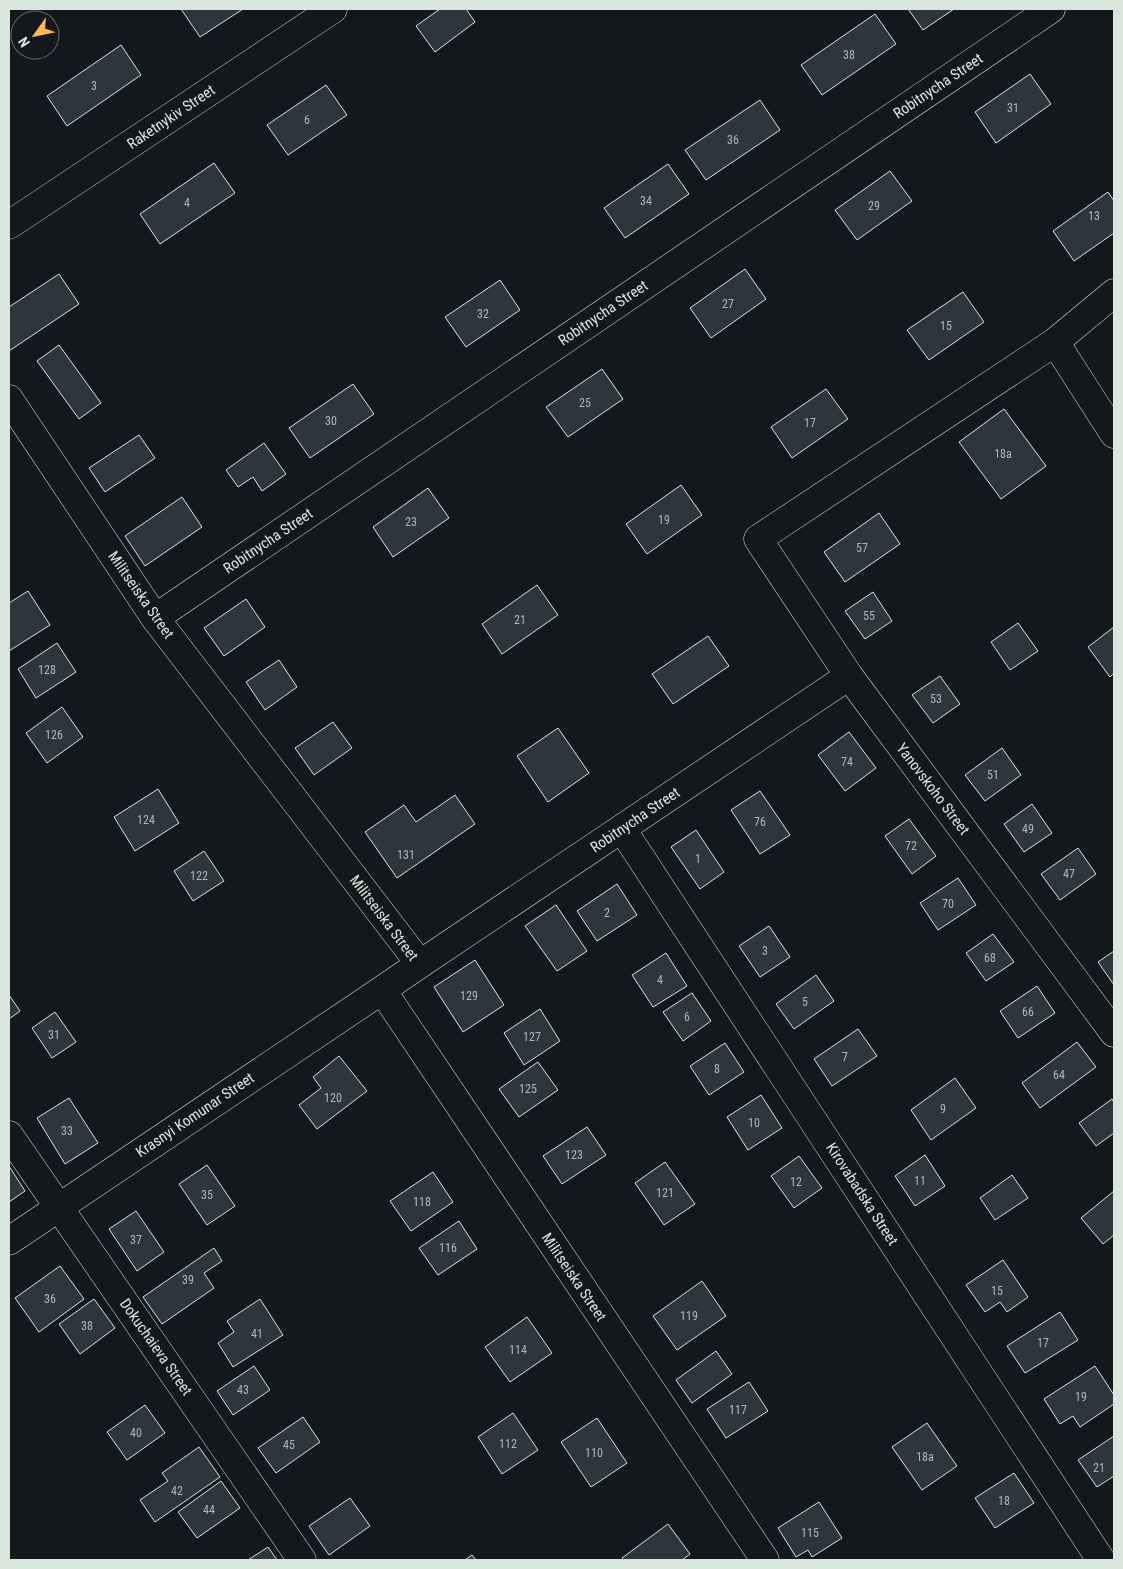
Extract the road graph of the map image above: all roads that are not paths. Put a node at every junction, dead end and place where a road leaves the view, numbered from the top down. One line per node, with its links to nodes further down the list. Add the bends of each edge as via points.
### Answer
1 (333, 9): 3 (street, Raketnykiv Street)
2 (1051, 9): 8 (street, Robitnycha Street)
3 (9, 225)
4 (1114, 293): 5 (street)
5 (1055, 342): 7 (street); 9 (street, Yanovskoho Street, via 758,539)
6 (9, 399): 8 (street, Militseiska Street)
7 (1114, 434)
8 (156, 618): 11 (street, Militseiska Street)
9 (849, 676): 10 (street, Robitnycha Street); 13 (street, Yanovskoho Street)
10 (622, 829): 11 (street, Robitnycha Street); 19 (street, Kirovabadska Street)
11 (420, 964): 12 (street, Militseiska Street)
12 (382, 990): 15 (street, Krasnyi Komunar Street); 18 (street, Militseiska Street)
13 (1114, 1033)
14 (9, 1135): 15 (street, Dokuchaieva Street)
15 (59, 1207): 16 (street, Krasnyi Komunar Street); 17 (street, Dokuchaieva Street)
16 (9, 1241)
17 (302, 1560)
18 (764, 1560)
19 (1101, 1560)

